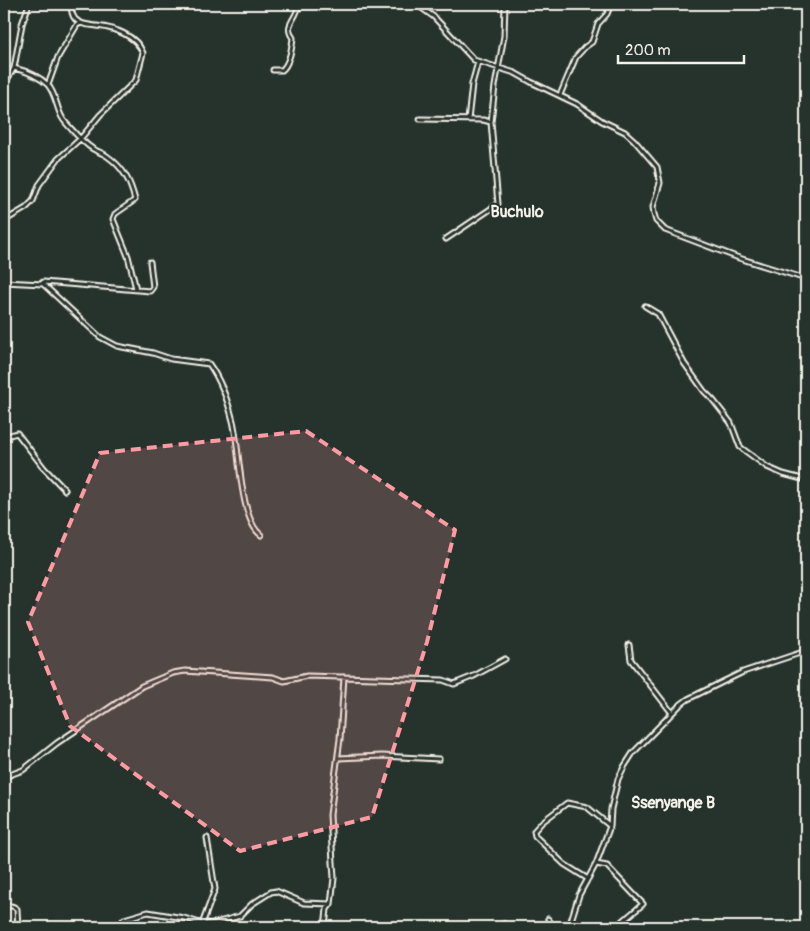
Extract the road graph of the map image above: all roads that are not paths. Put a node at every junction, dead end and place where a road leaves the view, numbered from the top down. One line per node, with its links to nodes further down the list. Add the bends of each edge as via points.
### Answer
1 (29, 4): 10 (street)
2 (70, 4): 7 (street, via 75,19)
3 (298, 4): 11 (street, via 289,26 293,44 287,66)
4 (416, 4): 8 (street, via 434,17)
5 (505, 4): 9 (street)
6 (612, 4): 14 (street, via 598,24 591,44 576,57)
7 (81, 23): 13 (street, via 58,57); 18 (street, via 121,32 143,53 136,80)
8 (478, 62): 9 (street); 16 (street)
9 (499, 67): 14 (street); 17 (street)
10 (14, 68): 12 (street); 13 (street, via 28,72)
11 (273, 70)
12 (4, 84)
13 (48, 85): 18 (street, via 56,97 60,115)
14 (560, 96): 22 (street, via 626,132 657,166 660,183 653,207 656,221 665,230)
15 (420, 118): 16 (street)
16 (468, 120): 17 (street)
17 (491, 122): 20 (street, via 498,204)
18 (81, 138): 19 (street, via 58,159 39,185 33,201); 25 (street, via 92,149 108,157 128,177 135,200 113,219 128,256)
19 (4, 221)
20 (446, 238)
21 (150, 262): 25 (street, via 153,287 150,291)
22 (806, 279)
23 (4, 282): 24 (street)
24 (43, 284): 25 (street); 30 (street, via 100,337 117,346 209,364 219,378 233,422 243,494 253,526)
25 (136, 289)
26 (645, 306): 28 (street, via 658,314 684,363 731,423 740,447 767,468)
27 (4, 440): 29 (street, via 17,433)
28 (806, 480)
29 (65, 490)
30 (261, 536)
31 (629, 645): 35 (street, via 631,660)
32 (806, 651): 35 (street, via 743,672 688,699)
33 (505, 659): 34 (street, via 454,684 443,680)
34 (344, 677): 36 (street); 38 (street, via 307,676 284,681 273,676 185,670 174,673 142,686 23,770)
35 (672, 714): 39 (street, via 633,753 624,767 618,779)
36 (338, 758): 37 (street); 43 (street, via 330,815 334,878)
37 (439, 759)
38 (4, 777)
39 (610, 826): 41 (street); 42 (street, via 587,807 567,803 534,831 535,836 564,864)
40 (207, 838): 47 (street, via 215,889)
41 (596, 864): 42 (street); 54 (street, via 607,866 642,904)
42 (588, 879): 53 (street)
43 (331, 904): 47 (street, via 310,905 279,892 271,892 240,916); 50 (street, via 327,909)
44 (4, 908): 48 (street, via 14,906 17,909)
45 (548, 919): 52 (street)
46 (504, 924): 51 (street)
47 (202, 926): 49 (street, via 184,918 145,912 124,919)
48 (18, 927)
49 (118, 927)
50 (325, 927)
51 (510, 927)
52 (554, 927)
53 (569, 927)
54 (616, 927)

